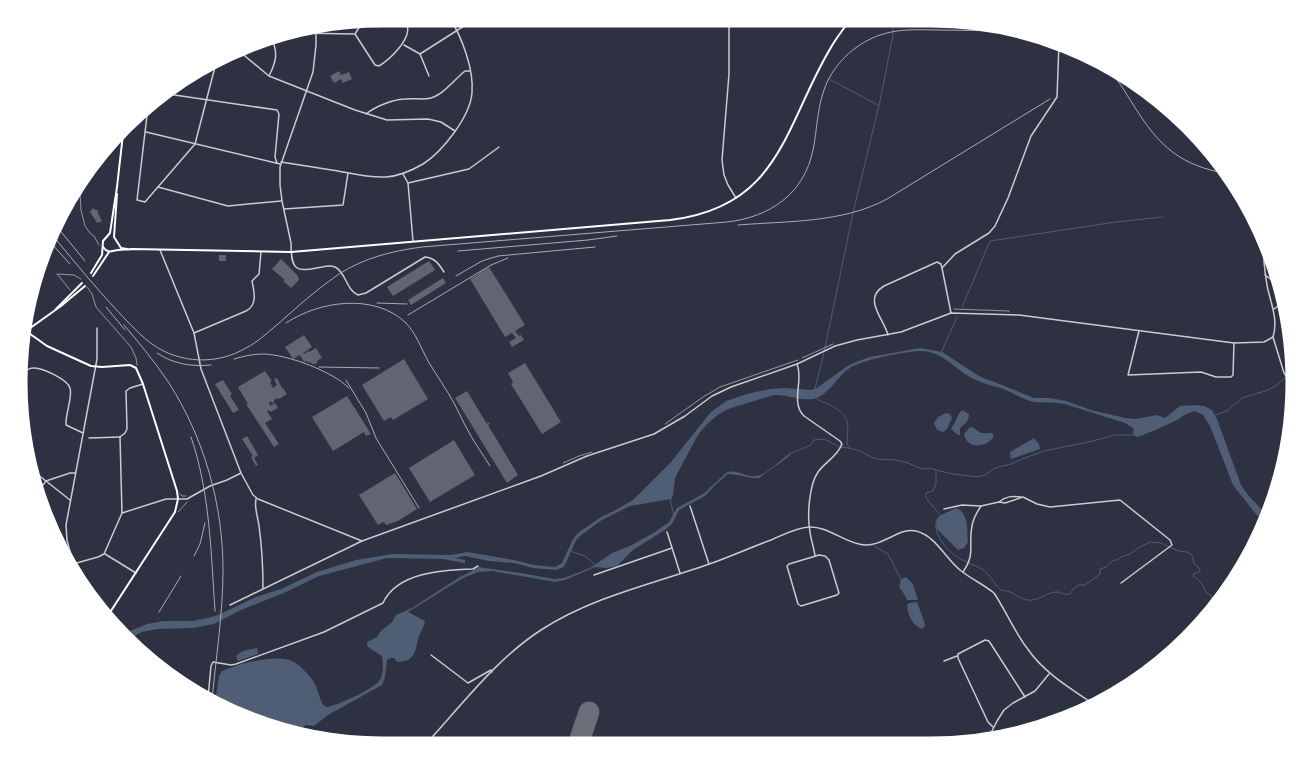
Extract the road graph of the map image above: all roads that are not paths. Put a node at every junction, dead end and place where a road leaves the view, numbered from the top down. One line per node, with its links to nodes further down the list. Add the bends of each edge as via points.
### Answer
1 (407, 25): 12 (street, via 408,31)
2 (454, 25): 7 (street)
3 (466, 25): 7 (street)
4 (729, 25): 37 (street, via 729,74 722,160 724,175)
5 (846, 25): 37 (main road, via 826,55 779,153 764,174)
6 (360, 26): 10 (street)
7 (457, 31): 15 (street); 17 (street)
8 (306, 33): 9 (street)
9 (317, 34): 10 (street); 20 (street, via 314,62)
10 (355, 34): 12 (street, via 377,66)
11 (273, 42): 18 (street, via 276,58)
12 (403, 44): 15 (street)
13 (1059, 49): 52 (street, via 1058,97 1031,136 995,226 989,233 955,254)
14 (242, 53): 18 (street)
15 (420, 54): 19 (street)
16 (215, 67): 22 (street)
17 (470, 71): 24 (street, via 465,71 440,94 420,99 404,99); 25 (street, via 470,104)
18 (269, 76): 20 (street)
19 (429, 76)
20 (306, 91): 24 (street); 31 (street)
21 (171, 94): 22 (street)
22 (207, 99): 28 (street); 30 (street, via 278,111 275,157)
23 (147, 114): 26 (street)
24 (366, 114): 25 (street, via 387,120 428,119 441,122)
25 (455, 131): 33 (street, via 424,163)
26 (145, 132): 28 (street); 35 (street, via 137,200 145,202)
27 (123, 138): 36 (main road)
28 (195, 144): 30 (street); 35 (street)
29 (499, 147): 34 (street, via 469,168)
30 (277, 163): 31 (street)
31 (281, 163): 32 (street); 38 (street)
32 (348, 173): 33 (street, via 379,177); 39 (street, via 343,205)
33 (403, 174): 34 (street)
34 (408, 183): 42 (street)
35 (158, 187): 38 (street, via 228,206)
36 (117, 188): 40 (main road); 41 (main road)
37 (736, 198): 42 (main road, via 706,212 682,218)
38 (282, 201): 39 (street)
39 (284, 209): 50 (street)
40 (108, 236): 41 (main road); 44 (main road, via 103,241)
41 (114, 237): 43 (main road)
42 (413, 242): 50 (main road)
43 (118, 243): 45 (main road, via 122,248); 48 (main road)
44 (103, 248): 47 (main road); 54 (main road, via 102,255)
45 (132, 249): 46 (main road); 48 (main road)
46 (160, 250): 49 (main road); 68 (street)
47 (109, 252): 48 (main road); 56 (main road)
48 (113, 252)
49 (261, 252): 50 (main road); 68 (street, via 259,274 252,281 254,302 251,308)
50 (291, 252): 53 (street, via 293,264 299,269 328,266 336,268 358,295 366,293 425,257 435,260)
51 (1265, 256): 55 (street)
52 (942, 268): 63 (street); 69 (street, via 937,262 884,286 877,292 874,305)
53 (444, 272)
54 (91, 273)
55 (1265, 275): 57 (street); 61 (street)
56 (93, 276)
57 (1273, 281)
58 (82, 283): 62 (main road)
59 (85, 286): 62 (main road)
60 (1279, 305): 61 (street)
61 (1274, 309): 70 (street)
62 (55, 310): 65 (main road)
63 (951, 312): 66 (street, via 1009,314); 69 (street)
64 (98, 328): 73 (street)
65 (29, 329)
66 (1139, 331): 71 (street); 71 (street, via 1128,374 1183,371 1231,377)
67 (28, 333): 73 (main road, via 47,346)
68 (194, 333): 81 (street, via 201,369)
69 (888, 335): 72 (street, via 851,341 827,349)
70 (1274, 337): 71 (street, via 1264,342); 75 (street)
71 (1234, 343)
72 (797, 364): 94 (street, via 800,372 798,408 804,416 842,444 839,452 820,470 811,487); 96 (street, via 717,393 654,434 587,456 541,476)
73 (95, 367): 76 (main road, via 130,365 136,368); 77 (street)
74 (25, 371): 77 (street, via 36,368 66,381 71,390 66,425)
75 (1288, 378)
76 (143, 384): 78 (street, via 126,391 127,428); 87 (main road)
77 (83, 433): 80 (street)
78 (120, 437): 79 (street); 93 (street)
79 (89, 438)
80 (75, 473): 83 (street); 88 (street)
81 (241, 473): 86 (street); 87 (street, via 187,498)
82 (37, 474): 83 (street)
83 (46, 481): 84 (street); 88 (street)
84 (41, 487)
85 (1023, 497): 89 (street, via 1005,503); 89 (street, via 1012,496); 108 (street, via 1050,507 1120,500 1170,540 1172,545)
86 (256, 498): 96 (street); 109 (street)
87 (178, 499): 93 (street, via 166,499); 105 (main road, via 175,512)
88 (70, 500): 99 (street, via 65,532)
89 (999, 502): 91 (street)
90 (690, 506): 102 (street)
91 (981, 506): 92 (street, via 962,505); 104 (street, via 972,527 970,561)
92 (944, 509)
93 (122, 513): 98 (street)
94 (809, 527): 100 (street); 102 (street, via 796,529); 104 (street, via 866,545 914,530 931,539)
95 (667, 532): 97 (street)
96 (362, 541): 109 (street)
97 (672, 548): 106 (street); 107 (street)
98 (104, 554): 101 (street); 105 (street)
99 (71, 556)
100 (816, 556): 100 (street, via 787,566 798,604 801,606 840,592 829,560 823,555)
101 (76, 564)
102 (709, 564): 106 (street)
103 (478, 566): 117 (street, via 473,569 449,569 409,579 387,594 383,603 324,632 236,664 213,662)
104 (963, 572): 116 (street, via 994,593 1027,649)
105 (136, 573): 111 (main road)
106 (680, 574): 115 (street, via 568,614 520,646)
107 (594, 575)
108 (1121, 583)
109 (263, 588): 110 (street)
110 (230, 605)
111 (110, 612)
112 (432, 656): 115 (street, via 468,683 490,670)
113 (957, 656): 114 (street); 118 (street, via 984,641 989,641); 120 (street, via 988,722)
114 (944, 661)
115 (492, 672): 122 (street)
116 (1049, 674): 118 (street, via 1041,686); 119 (street)
117 (208, 694)
118 (1025, 697): 120 (street, via 1004,710)
119 (1090, 702)
120 (993, 727): 121 (street)
121 (990, 734)
122 (431, 739)

